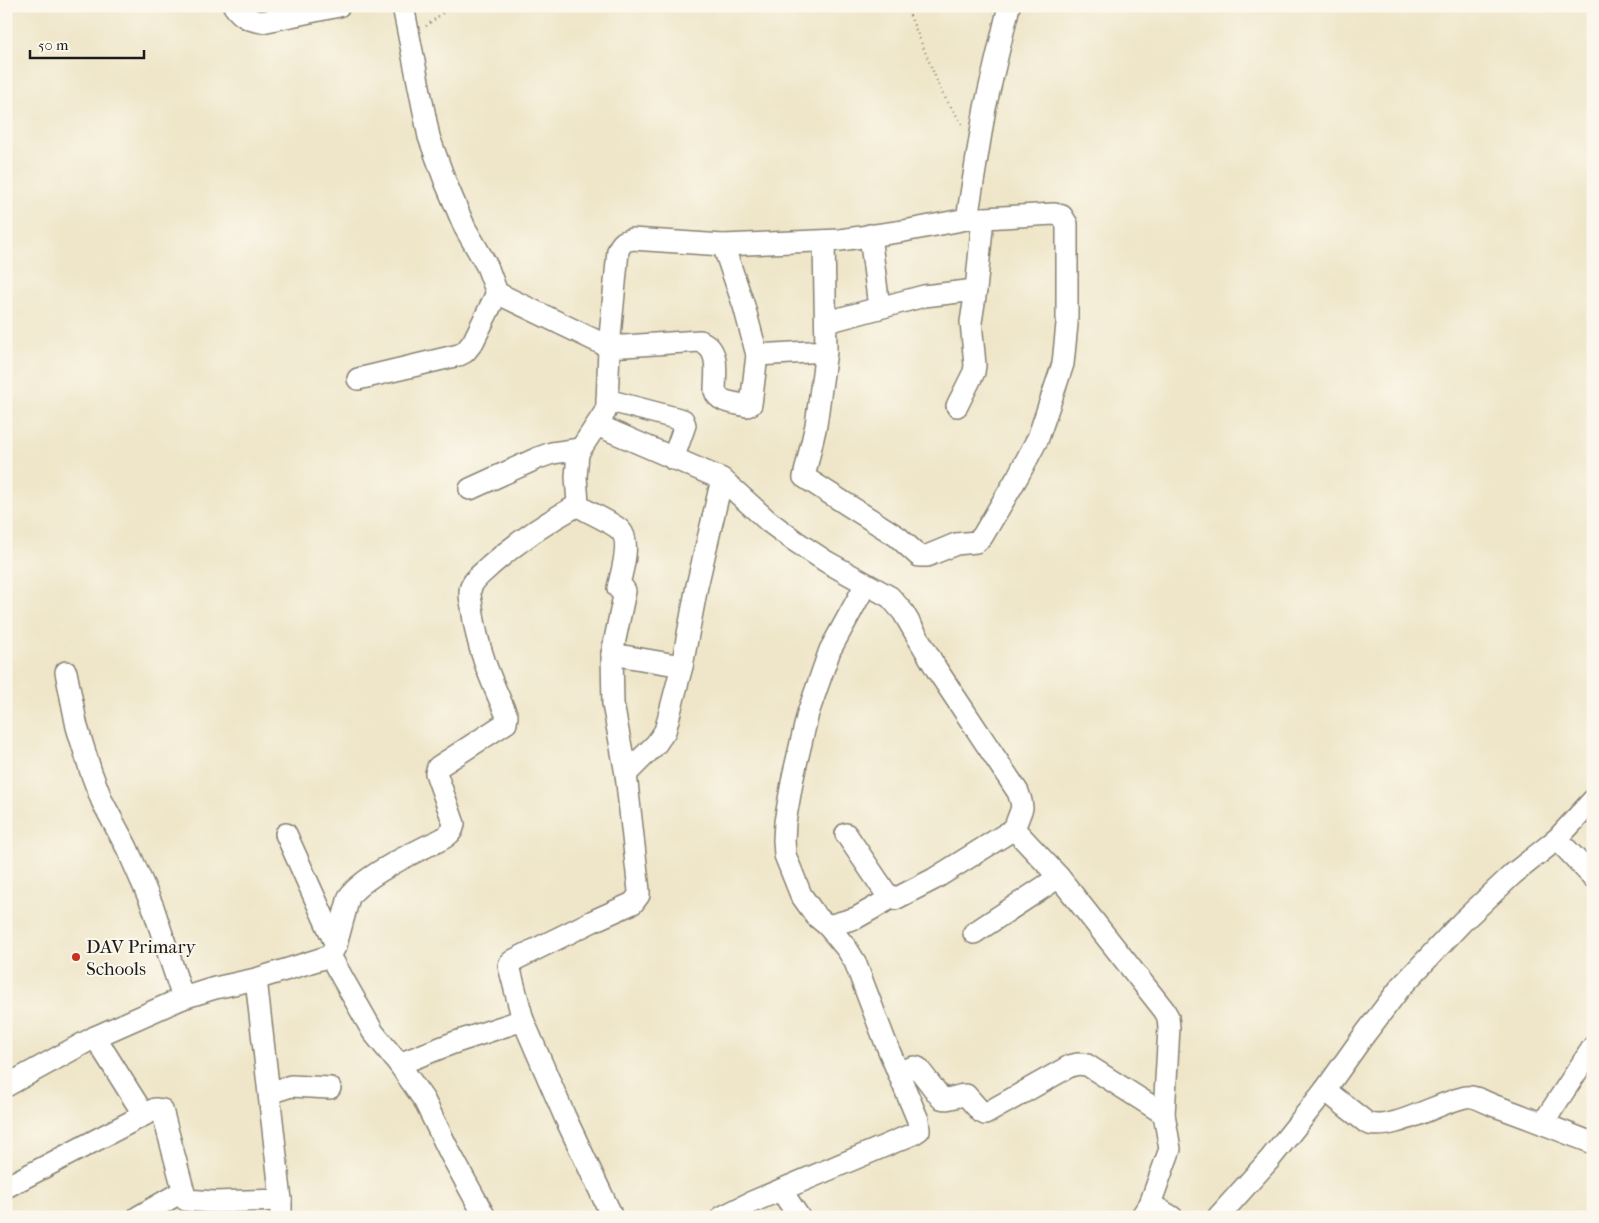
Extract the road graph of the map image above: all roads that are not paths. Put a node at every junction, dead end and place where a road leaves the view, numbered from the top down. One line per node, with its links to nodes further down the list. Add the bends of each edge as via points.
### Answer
1 (234, 6): 2 (street, via 244,17 262,22)
2 (339, 6)
3 (403, 6): 10 (street, via 429,137 458,212 487,266)
4 (1009, 6): 5 (street, via 978,146)
5 (975, 218): 6 (street); 9 (street); 14 (street, via 1054,214 1062,216 1067,224 1064,364 1038,438 980,540 919,556 898,537 804,477 818,416)
6 (870, 235): 7 (street); 11 (street)
7 (824, 241): 8 (street); 12 (street)
8 (724, 244): 13 (street, via 632,239 620,245); 15 (street)
9 (976, 290): 11 (street, via 924,296); 18 (street, via 971,322 974,372)
10 (497, 293): 13 (street); 16 (street, via 465,352)
11 (879, 307): 12 (street)
12 (827, 322): 14 (street)
13 (609, 346): 15 (street, via 700,341 713,351 715,357 717,396 747,406 752,402); 17 (street)
14 (826, 351): 15 (street)
15 (756, 355)
16 (358, 379)
17 (607, 400): 19 (street, via 606,412); 21 (street, via 682,418 685,425)
18 (958, 406)
19 (597, 425): 20 (street); 21 (street)
20 (580, 449): 23 (street, via 538,458); 24 (street, via 576,477)
21 (673, 459): 22 (street)
22 (722, 479): 25 (street, via 795,541); 27 (street)
23 (470, 489)
24 (578, 505): 26 (street, via 619,529 623,535 626,556 618,589 625,591); 40 (street, via 552,519 507,552 471,586 474,627 483,661 507,716 506,723 438,767 436,773 454,824 452,830 380,873 349,896)
25 (866, 584): 31 (street, via 890,596 903,612 1018,792 1022,808); 38 (street, via 830,650 808,713 785,822 785,855 801,895)
26 (612, 654): 27 (street); 29 (street, via 613,704)
27 (682, 666): 29 (street, via 665,731)
28 (66, 672): 42 (street, via 77,727 91,772 154,907)
29 (626, 774): 43 (street, via 639,895 628,906 510,963 509,970)
30 (1593, 800): 34 (street)
31 (1014, 828): 35 (street); 37 (street, via 934,879 901,897)
32 (286, 834): 40 (street)
33 (846, 834): 37 (street)
34 (1557, 839): 36 (street); 50 (street, via 1513,874 1462,922 1400,988)
35 (1059, 877): 39 (street); 52 (street, via 1168,1017)
36 (1593, 877)
37 (892, 898): 38 (street, via 856,918)
38 (828, 926): 47 (street, via 855,962)
39 (974, 933)
40 (333, 951): 41 (street); 46 (street, via 373,1032)
41 (256, 979): 42 (street); 51 (street)
42 (183, 998): 44 (street)
43 (523, 1020): 46 (street); 61 (street)
44 (95, 1037): 48 (street); 53 (street)
45 (1593, 1047): 54 (street)
46 (399, 1064): 63 (street, via 424,1100)
47 (898, 1072): 52 (street, via 918,1068 941,1098 966,1096 985,1114 1070,1066 1082,1064); 57 (street, via 918,1120 918,1130)
48 (6, 1086)
49 (330, 1088): 51 (street, via 291,1086)
50 (1325, 1090): 54 (street, via 1373,1126 1468,1096); 67 (street)
51 (269, 1093): 59 (street)
52 (1164, 1114): 60 (street, via 1170,1149)
53 (144, 1115): 56 (street); 58 (street, via 156,1109 162,1110)
54 (1543, 1123): 55 (street)
55 (1593, 1143)
56 (6, 1187)
57 (781, 1190): 64 (street); 65 (street)
58 (187, 1202): 59 (street); 62 (street)
59 (281, 1208)
60 (1145, 1210): 66 (street)
61 (607, 1215)
62 (138, 1217)
63 (485, 1217)
64 (722, 1217)
65 (799, 1217)
66 (1172, 1217)
67 (1218, 1217)

